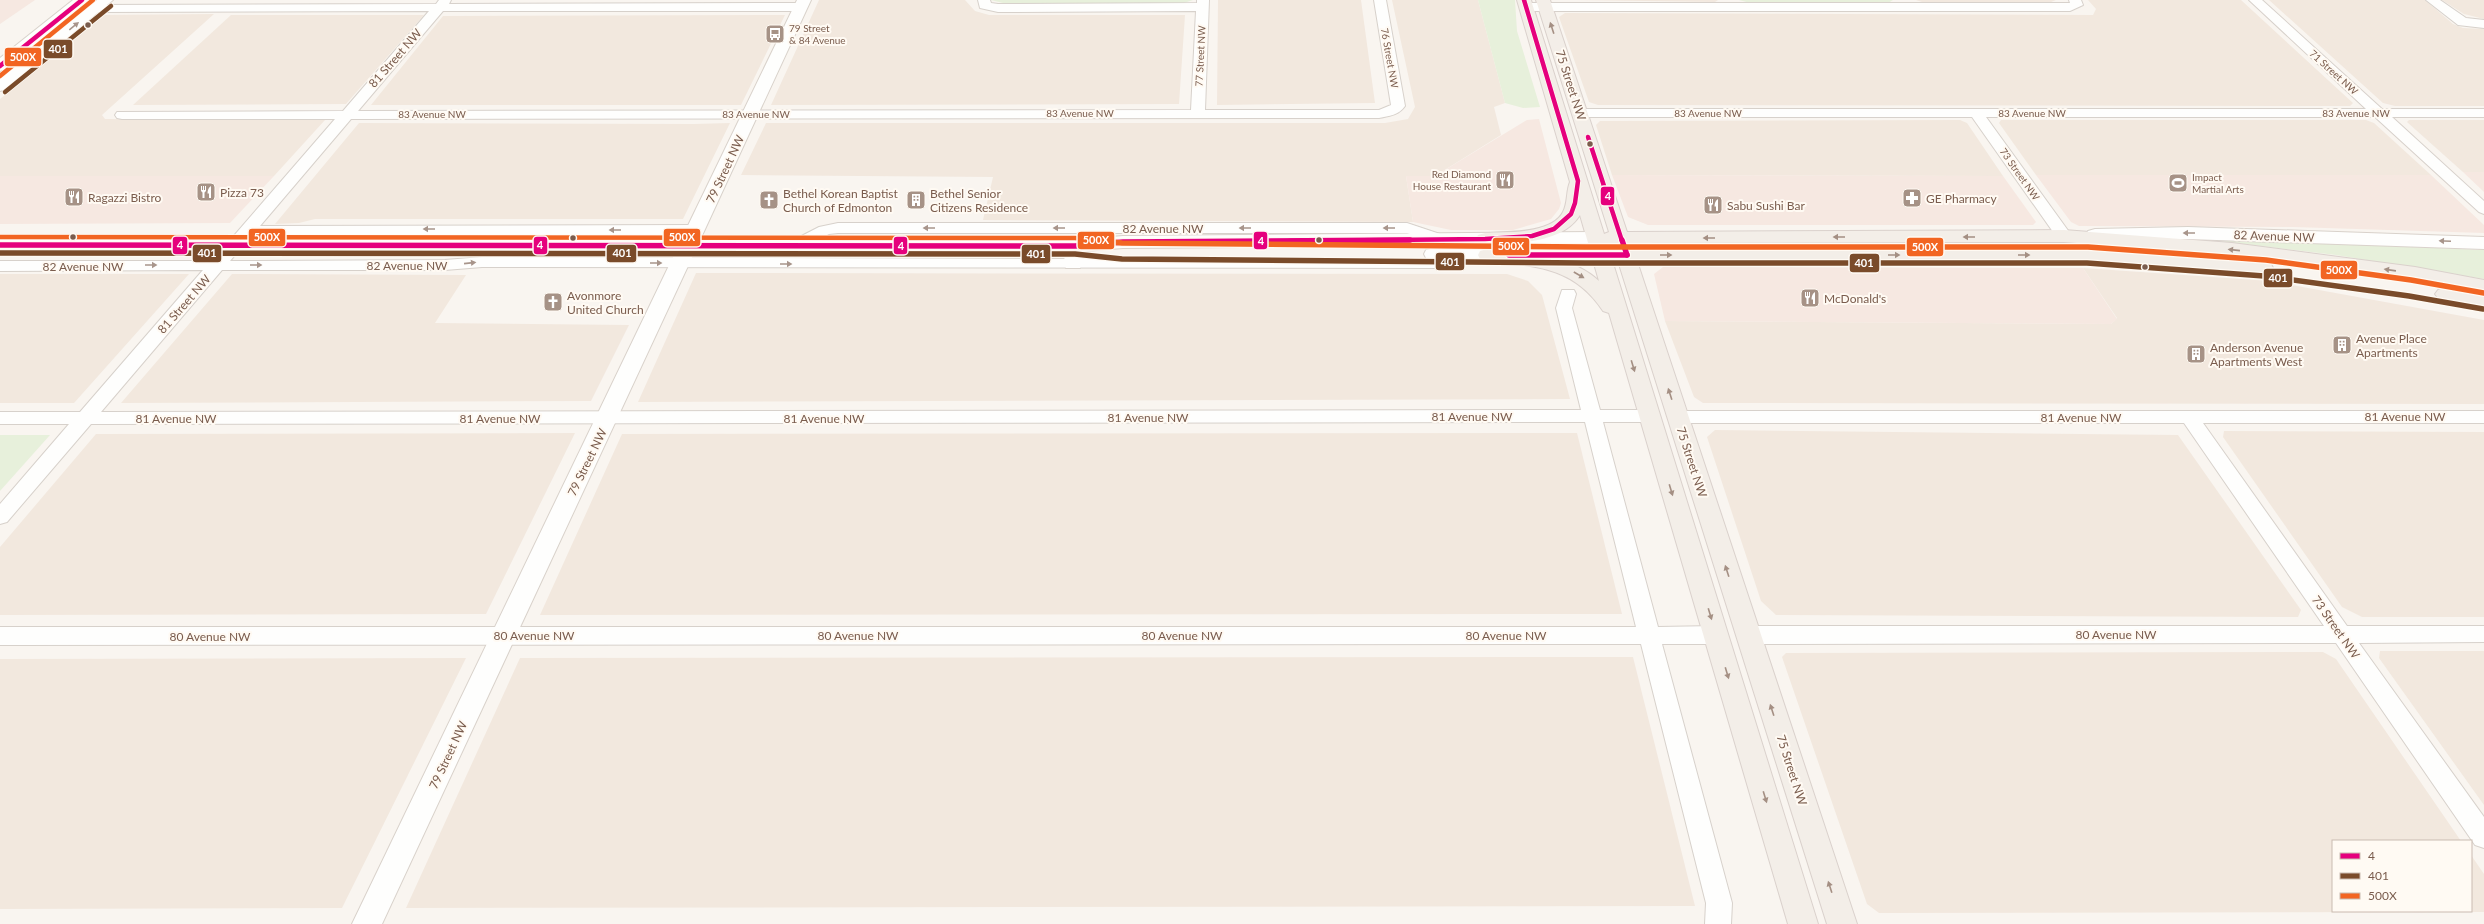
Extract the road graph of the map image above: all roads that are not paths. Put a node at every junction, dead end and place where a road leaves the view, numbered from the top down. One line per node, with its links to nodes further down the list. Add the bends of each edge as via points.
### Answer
1 (82, 0): 17 (main road)
2 (1380, 0): 19 (street, 76 Street NW, via 1398,106)
3 (2255, 0): 23 (street, 71 Street NW)
4 (2432, 0): 16 (street, via 2463,22)
5 (984, 2): 11 (street, via 998,8)
6 (2076, 2): 15 (street, via 2070,7)
7 (1525, 3): 12 (street); 28 (main road, 75 Street NW)
8 (101, 4): 9 (street); 18 (main road, one-way to 8)
9 (443, 4): 10 (street); 25 (street, 81 Street NW)
10 (803, 4): 26 (main road, 79 Street NW)
11 (1203, 4): 20 (street, 77 Street NW)
12 (1544, 4): 13 (street); 21 (main road, 75 Street NW, one-way to 12)
13 (1565, 4): 14 (street)
14 (1734, 4): 15 (street)
15 (1907, 4)
16 (2484, 24)
17 (0, 66)
18 (0, 86)
19 (1390, 112): 20 (street, 83 Avenue NW)
20 (1198, 113): 26 (street, 83 Avenue NW)
21 (1580, 113): 22 (street, 83 Avenue NW); 40 (main road, 75 Street NW)
22 (1976, 113): 23 (street, 83 Avenue NW); 32 (street, 73 Street NW)
23 (2378, 113): 24 (street, 83 Avenue NW); 29 (street, 71 Street NW)
24 (2484, 113)
25 (347, 114): 26 (street, 83 Avenue NW); 27 (street, 83 Avenue NW); 31 (street, 81 Street NW)
26 (751, 114): 30 (main road, 79 Street NW)
27 (122, 115)
28 (1578, 182): 38 (main road, via 1573,208 1567,219 1559,226); 39 (main road, 75 Street NW)
29 (2484, 209)
30 (696, 230): 31 (street, one-way to 31); 41 (main road, 79 Street NW)
31 (247, 231): 35 (street, 81 Street NW)
32 (2064, 236): 34 (main road, 82 Avenue NW, one-way to 32, via 2188,233); 40 (main road, 82 Avenue NW, one-way to 40); 47 (main road, 82 Avenue NW, one-way to 32, via 2415,273 2240,250)
33 (1440, 239): 37 (street, 82 Avenue NW, one-way to 37, via 1407,228 838,228 825,230); 38 (main road, 82 Avenue NW); 42 (main road, 82 Avenue NW, via 1123,242)
34 (2484, 243)
35 (235, 244): 36 (main road, 82 Avenue NW); 41 (main road, 82 Avenue NW); 43 (street, 81 Street NW)
36 (0, 245)
37 (792, 247): 41 (main road, 82 Avenue NW); 42 (main road, 82 Avenue NW)
38 (1486, 247): 39 (main road, 82 Avenue NW); 42 (main road, 82 Avenue NW, via 1122,252); 48 (main road, one-way to 48, via 1542,260 1579,274 1600,290)
39 (1598, 247): 40 (main road, 82 Avenue NW); 48 (main road, 75 Street NW)
40 (1624, 247): 47 (main road, 82 Avenue NW, one-way to 47, via 2135,257 2265,268); 51 (main road, 75 Street NW, one-way to 40)
41 (684, 255): 42 (street, 82 Avenue NW, one-way to 42); 43 (street, 82 Avenue NW, one-way to 41); 56 (main road, 79 Street NW)
42 (1074, 255): 44 (street, 82 Avenue NW)
43 (217, 265): 45 (street, 82 Avenue NW, one-way to 43); 55 (street, 81 Street NW)
44 (1438, 265)
45 (0, 266)
46 (1568, 294): 49 (street, via 1564,308)
47 (2484, 297)
48 (1622, 328): 50 (main road, 75 Street NW, one-way to 50)
49 (1592, 416): 50 (street, 81 Avenue NW); 56 (street, 81 Avenue NW); 61 (street)
50 (1648, 416): 62 (main road, 75 Street NW, one-way to 62)
51 (1677, 417): 52 (street, 81 Avenue NW); 63 (main road, 75 Street NW, one-way to 51)
52 (2189, 417): 53 (street, 81 Avenue NW); 58 (street, 73 Street NW)
53 (2484, 417)
54 (0, 418): 55 (street, 81 Avenue NW)
55 (85, 418): 56 (street, 81 Avenue NW); 57 (street, 81 Street NW)
56 (608, 418): 60 (main road, 79 Street NW)
57 (0, 517)
58 (2340, 634): 59 (street, 80 Avenue NW); 63 (street, 80 Avenue NW); 65 (street, 73 Street NW)
59 (2484, 634)
60 (505, 635): 61 (street, 80 Avenue NW); 64 (street, 80 Avenue NW); 66 (main road, 79 Street NW)
61 (1649, 635): 62 (street, 80 Avenue NW); 67 (street, via 1719,903)
62 (1716, 635): 68 (main road, 75 Street NW, one-way to 68)
63 (1748, 635): 69 (main road, 75 Street NW, one-way to 63)
64 (0, 636)
65 (2484, 837)
66 (367, 924)
67 (1718, 924)
68 (1803, 924)
69 (1842, 924)

